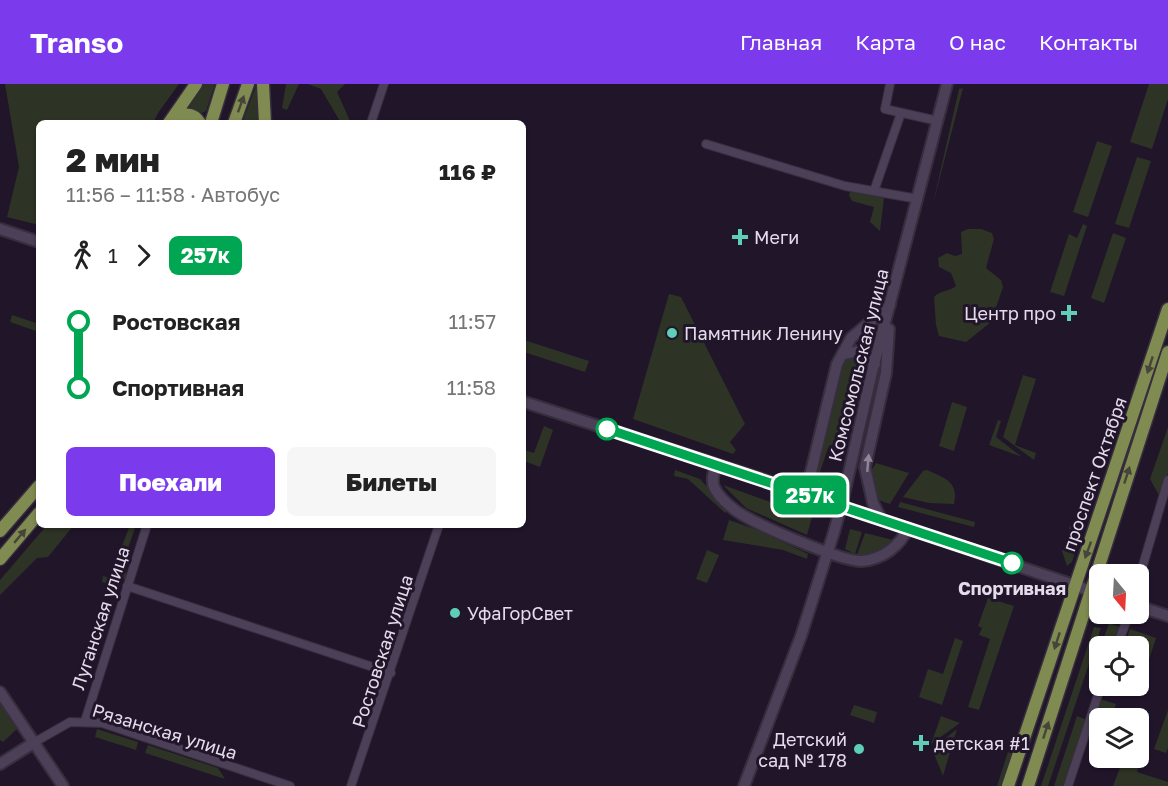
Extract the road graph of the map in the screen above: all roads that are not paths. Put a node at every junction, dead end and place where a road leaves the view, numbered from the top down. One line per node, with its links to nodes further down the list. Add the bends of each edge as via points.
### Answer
1 (196, 84): 9 (main road)
2 (223, 84): 12 (main road)
3 (248, 84): 13 (main road, one-way to 3)
4 (263, 84): 14 (main road)
5 (384, 84): 15 (street)
6 (890, 84): 8 (street, via 885,109)
7 (947, 84): 16 (main road, Комсомольская улица)
8 (901, 113): 16 (street); 18 (street)
9 (170, 120)
10 (174, 120): 11 (main road, via 187,114)
11 (197, 120)
12 (212, 120)
13 (235, 120)
14 (265, 120)
15 (372, 120)
16 (938, 121): 19 (main road, Комсомольская улица)
17 (706, 144): 18 (street)
18 (874, 191): 19 (street)
19 (918, 199): 22 (main road, Комсомольская улица)
20 (0, 229): 21 (main road)
21 (36, 241)
22 (890, 305): 25 (main road, via 851,338); 26 (main road, Комсомольская улица); 33 (main road, one-way to 22, via 873,503 866,467 886,373)
23 (1168, 309): 42 (main road, проспект Октября, one-way to 42)
24 (1168, 352): 40 (main road, проспект Октября, one-way to 24)
25 (843, 354): 26 (main road, via 860,351); 31 (main road, via 831,383)
26 (873, 368): 38 (main road, Комсомольская улица, bridge)
27 (526, 403): 28 (main road)
28 (716, 465): 31 (main road); 38 (main road, via 714,489 736,511)
29 (1168, 480): 41 (street)
30 (36, 489): 37 (main road)
31 (806, 493): 33 (main road)
32 (36, 517): 39 (main road, one-way to 32)
33 (881, 519): 36 (main road)
34 (146, 528): 43 (street, Луганская улица)
35 (439, 528): 48 (street, Ростовская улица)
36 (908, 528): 38 (main road, via 899,545 874,557 854,561); 42 (main road)
37 (0, 531)
38 (827, 553): 57 (main road, Комсомольская улица, via 801,636)
39 (0, 559)
40 (1104, 564)
41 (1143, 564)
42 (1076, 585): 44 (main road); 58 (main road, проспект Октября, one-way to 58)
43 (128, 586): 48 (street); 51 (street, Луганская улица)
44 (1089, 590)
45 (1149, 610): 47 (main road)
46 (1089, 612): 59 (main road, проспект Октября, one-way to 46)
47 (1168, 616)
48 (391, 673): 56 (street, Ростовская улица)
49 (0, 692): 52 (main road)
50 (1098, 696): 60 (street)
51 (85, 721): 52 (street, Рязанская улица, via 70,722); 55 (street, Рязанская улица, via 102,723)
52 (35, 742): 53 (main road); 54 (main road)
53 (0, 764)
54 (63, 786)
55 (290, 786)
56 (351, 786)
57 (744, 786)
58 (1008, 786)
59 (1028, 786)
60 (1068, 786)

